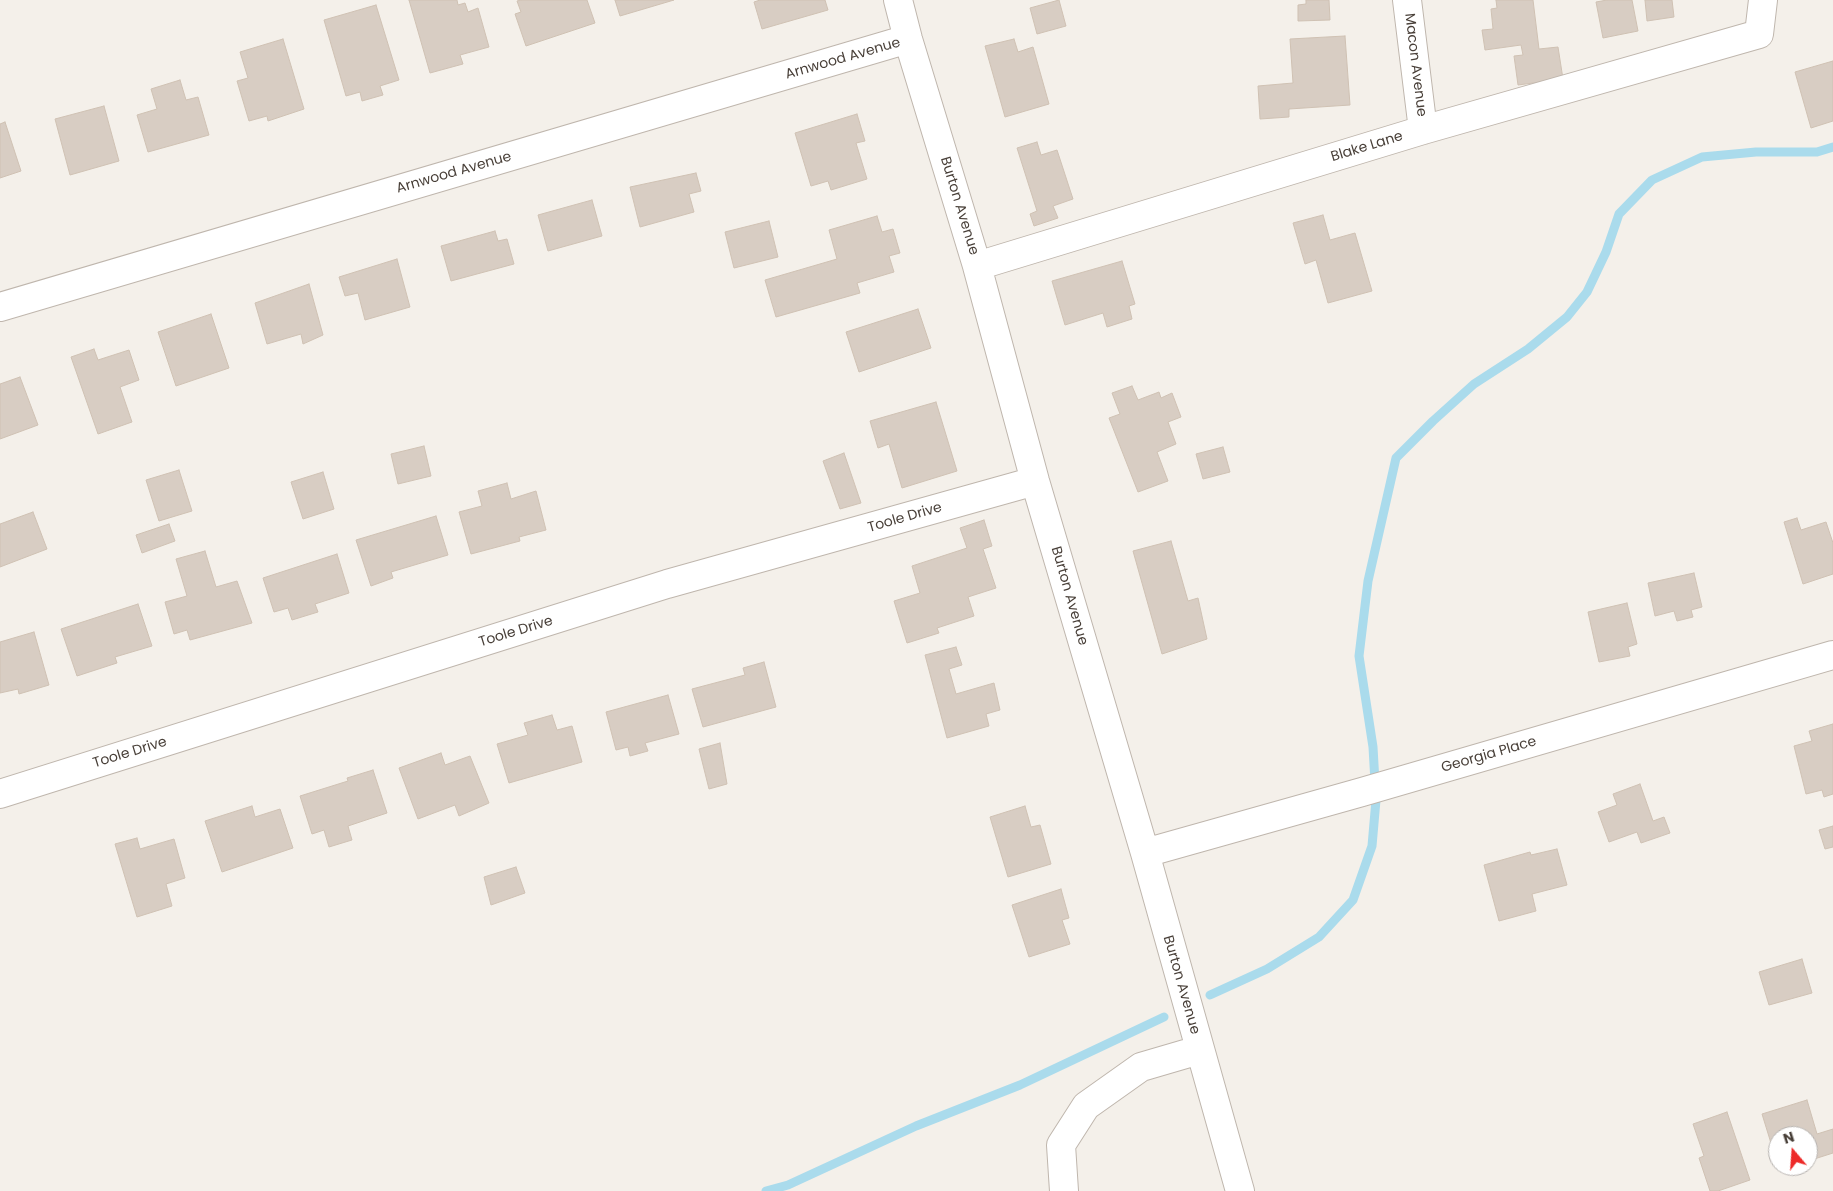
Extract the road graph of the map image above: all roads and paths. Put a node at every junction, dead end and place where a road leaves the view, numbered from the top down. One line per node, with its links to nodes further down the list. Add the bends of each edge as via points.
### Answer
1 (898, 0): 4 (street, Burton Avenue)
2 (1407, 0): 5 (street, Macon Avenue)
3 (1763, 0): 5 (street, Blake Lane, via 1759,34)
4 (908, 39): 6 (street, Burton Avenue); 7 (street, Arnwood Avenue)
5 (1423, 130): 6 (street, Blake Lane)
6 (977, 266): 8 (street, Burton Avenue)
7 (0, 307)
8 (1035, 481): 10 (street, Toole Drive, via 667,584); 11 (street, Burton Avenue)
9 (1833, 656): 11 (street, Georgia Place)
10 (0, 794)
11 (1144, 853): 12 (street, Burton Avenue)
12 (1200, 1050): 13 (street, via 1141,1068 1086,1106 1061,1145); 14 (street, Burton Avenue)
13 (1064, 1191)
14 (1240, 1191)

